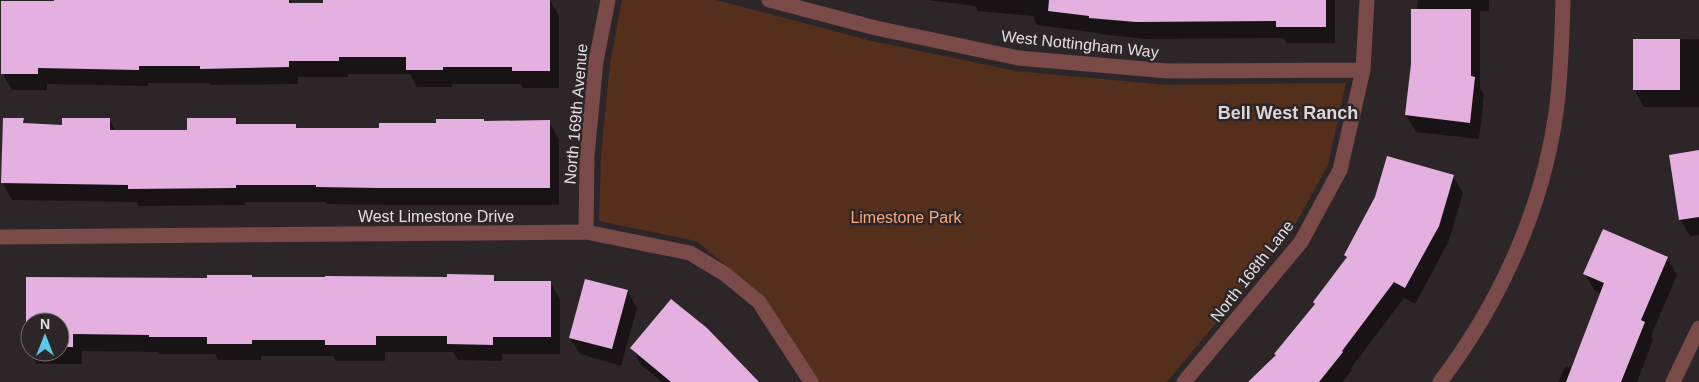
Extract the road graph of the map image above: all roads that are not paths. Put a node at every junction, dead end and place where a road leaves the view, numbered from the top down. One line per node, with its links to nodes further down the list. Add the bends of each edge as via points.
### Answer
1 (608, 0): 6 (street, North 169th Avenue, via 596,61 588,146)
2 (770, 0): 5 (street, West Nottingham Way, via 876,28 1018,58 1168,71)
3 (1367, 0): 5 (street, North 168th Lane)
4 (1563, 0): 11 (street, via 1556,114 1534,201 1504,281 1483,320)
5 (1363, 70): 10 (street, North 168th Lane, via 1340,170 1301,242)
6 (586, 232): 7 (street, West Limestone Drive); 9 (street, West Limestone Drive, via 690,253 725,274 760,302)
7 (0, 237)
8 (1699, 328): 12 (street)
9 (810, 382)
10 (1184, 382)
11 (1440, 382)
12 (1673, 382)

